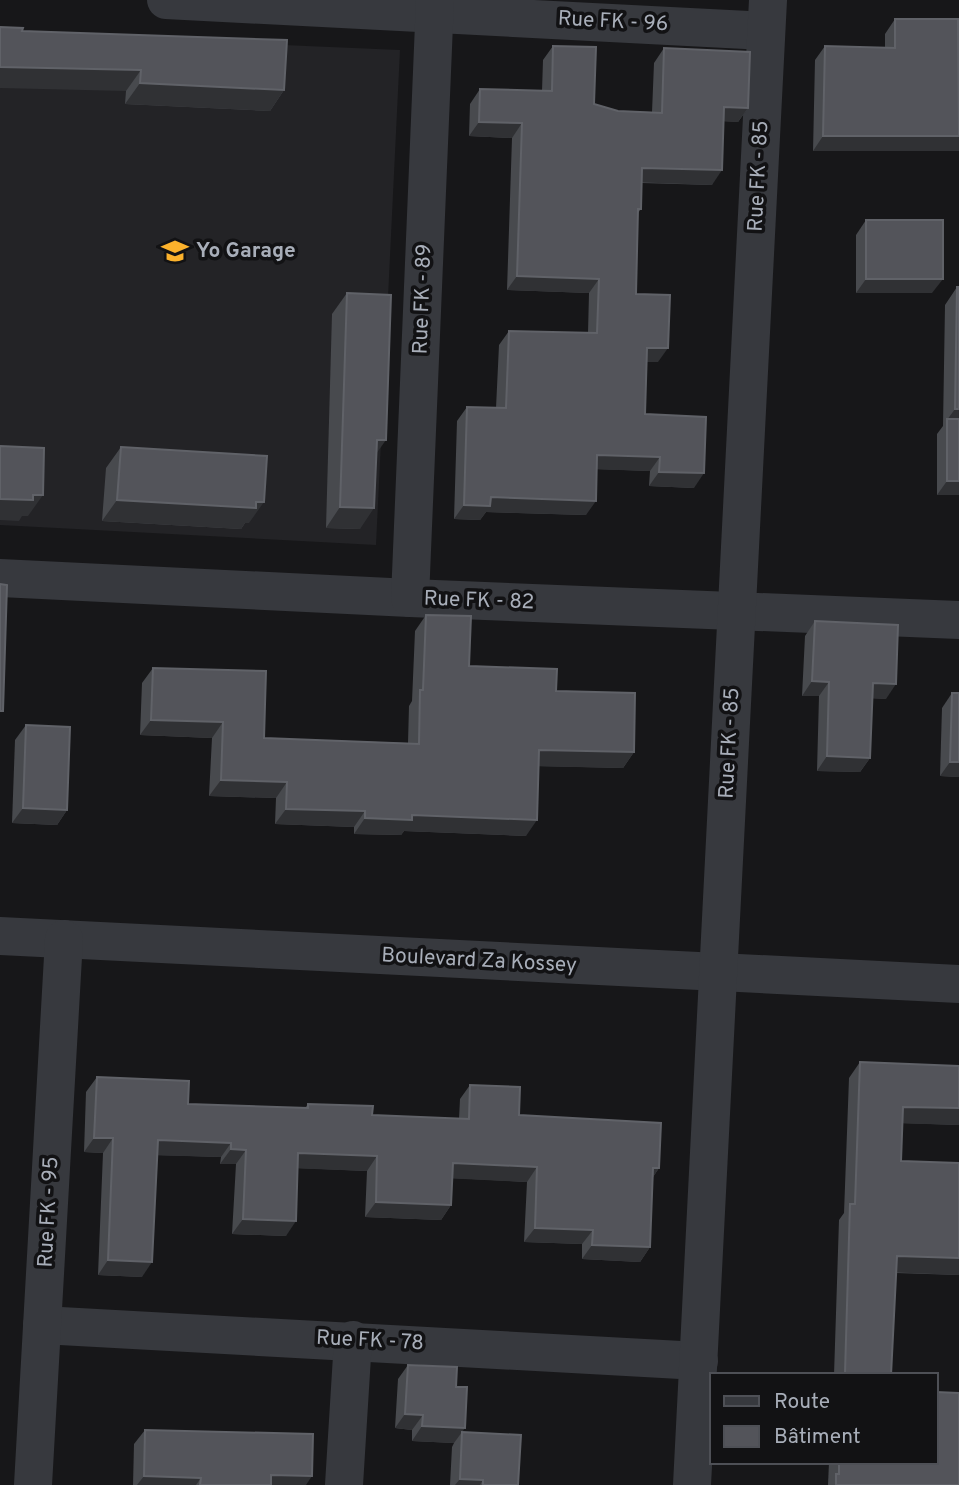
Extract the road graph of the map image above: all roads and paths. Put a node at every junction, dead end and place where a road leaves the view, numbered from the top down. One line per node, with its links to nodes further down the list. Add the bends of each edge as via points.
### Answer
1 (166, 0): 2 (street, Rue FK - 96)
2 (435, 6): 3 (street, Rue FK - 96); 5 (street, Rue FK - 89)
3 (767, 15): 6 (street, Rue FK - 85)
4 (0, 578): 5 (street, Rue FK - 82)
5 (410, 598): 6 (street, Rue FK - 82)
6 (737, 610): 7 (street, Rue FK - 82); 10 (street, Rue FK - 85)
7 (959, 620)
8 (0, 936): 9 (street, Boulevard Za Kossey)
9 (64, 939): 10 (street, Boulevard Za Kossey); 12 (street, Rue FK - 95)
10 (718, 974): 11 (street, Boulevard Za Kossey); 14 (street, Rue FK - 85)
11 (959, 984)
12 (42, 1325): 13 (street, Rue FK - 78); 15 (street, Rue FK - 95)
13 (353, 1340): 14 (street, Rue FK - 78); 16 (street)
14 (699, 1361): 17 (street, Rue FK - 85)
15 (33, 1485)
16 (344, 1485)
17 (692, 1485)

